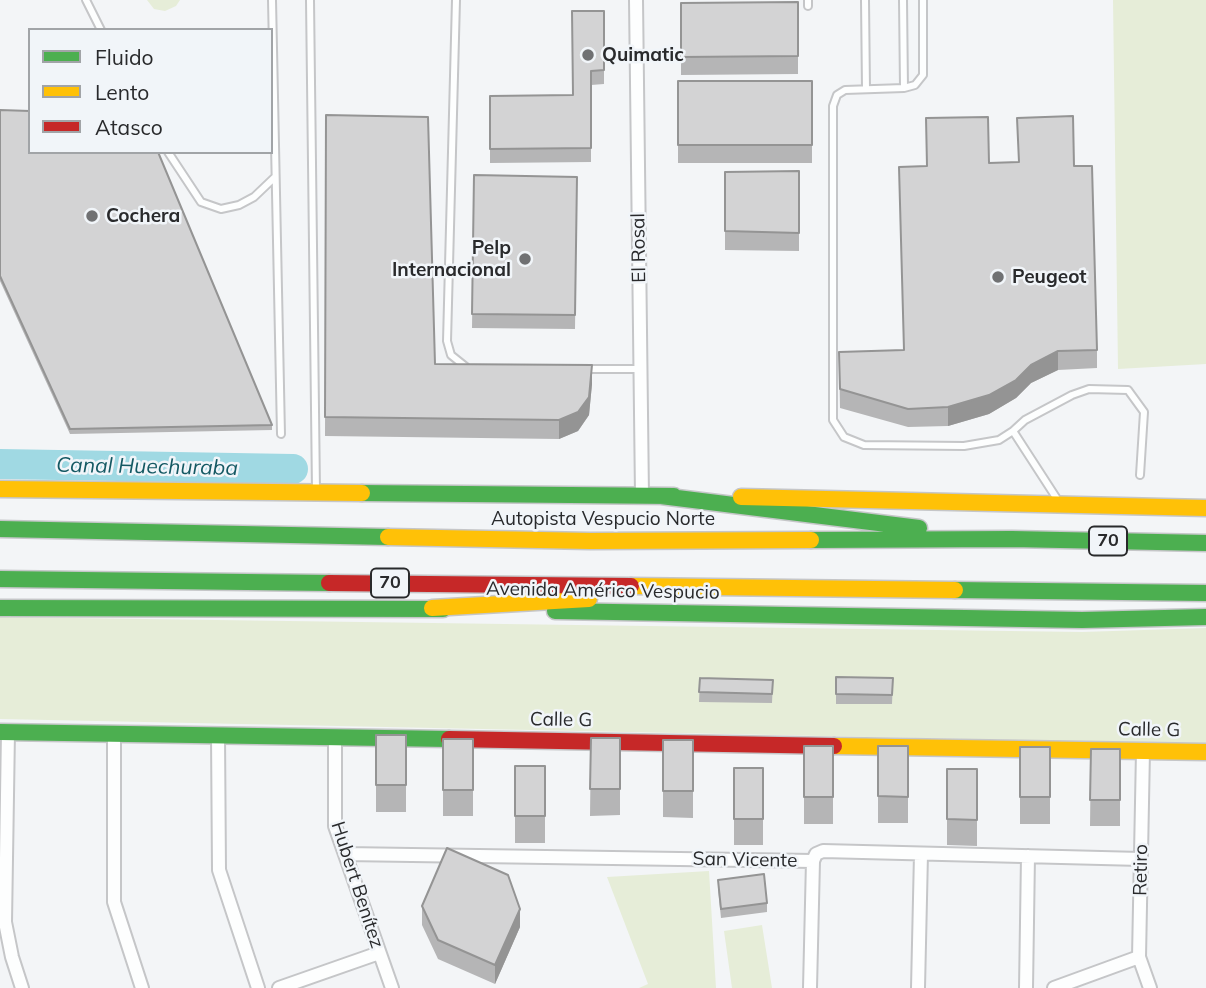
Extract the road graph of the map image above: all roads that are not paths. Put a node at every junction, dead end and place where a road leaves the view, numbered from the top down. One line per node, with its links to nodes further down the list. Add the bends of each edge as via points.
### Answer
1 (86, 0): 9 (lane)
2 (272, 0): 10 (lane)
3 (310, 0): 23 (lane)
4 (456, 0): 16 (lane, via 447,341 455,361)
5 (636, 0): 18 (street, El Rosal)
6 (865, 0): 13 (lane)
7 (903, 0): 12 (lane)
8 (923, 0): 12 (lane, via 923,75 915,85)
9 (100, 28)
10 (272, 28)
11 (273, 59): 15 (lane)
12 (904, 88): 13 (lane)
13 (866, 89): 19 (lane, via 845,90 833,106 833,420 844,437 864,445 964,446 999,440)
14 (168, 154): 15 (lane, via 201,202 221,209 254,197)
15 (275, 177): 20 (lane)
16 (476, 369)
17 (573, 369): 18 (lane)
18 (641, 369): 24 (street, El Rosal)
19 (1013, 431): 21 (lane, via 1072,395 1089,389 1128,390 1144,412); 26 (lane)
20 (281, 434)
21 (1140, 475)
22 (0, 489): 23 (main road)
23 (316, 492): 24 (main road)
24 (642, 495): 25 (main road)
25 (661, 496): 26 (main road); 29 (main road)
26 (1059, 503): 27 (main road)
27 (1206, 508)
28 (0, 529): 29 (main road, Autopista Vespucio Norte / 70, via 590,541)
29 (1012, 539): 30 (main road, Autopista Vespucio Norte / 70)
30 (1206, 543)
31 (0, 579): 32 (main road, 70)
32 (779, 587): 33 (main road, 70); 35 (main road)
33 (1206, 593)
34 (0, 608): 35 (main road, Avenida Américo Vespucio)
35 (432, 608): 36 (main road, Avenida Américo Vespucio, via 1082,620)
36 (1206, 617)
37 (4, 732): 38 (main road, Calle G); 50 (street, via 5,922)
38 (114, 734): 39 (main road, Calle G); 51 (street, via 113,894)
39 (218, 736): 40 (main road, Calle G); 52 (street, via 219,870)
40 (335, 737): 41 (main road, Calle G); 43 (street, Hubert Benítez, via 334,818)
41 (1143, 751): 42 (main road, Calle G); 46 (street, Retiro)
42 (1206, 752)
43 (345, 854): 47 (street, San Vicente); 48 (street, Hubert Benítez)
44 (921, 854): 45 (street, San Vicente); 47 (street, San Vicente, via 822,851); 56 (street)
45 (1028, 856): 46 (street, San Vicente); 57 (street)
46 (1141, 859): 49 (street, Retiro)
47 (813, 861): 55 (street)
48 (379, 953): 53 (street); 54 (street, Hubert Benítez)
49 (1139, 957): 58 (street); 59 (street, Retiro)
50 (22, 988)
51 (142, 988)
52 (258, 988)
53 (279, 988)
54 (391, 988)
55 (810, 988)
56 (918, 988)
57 (1026, 988)
58 (1054, 988)
59 (1150, 988)

